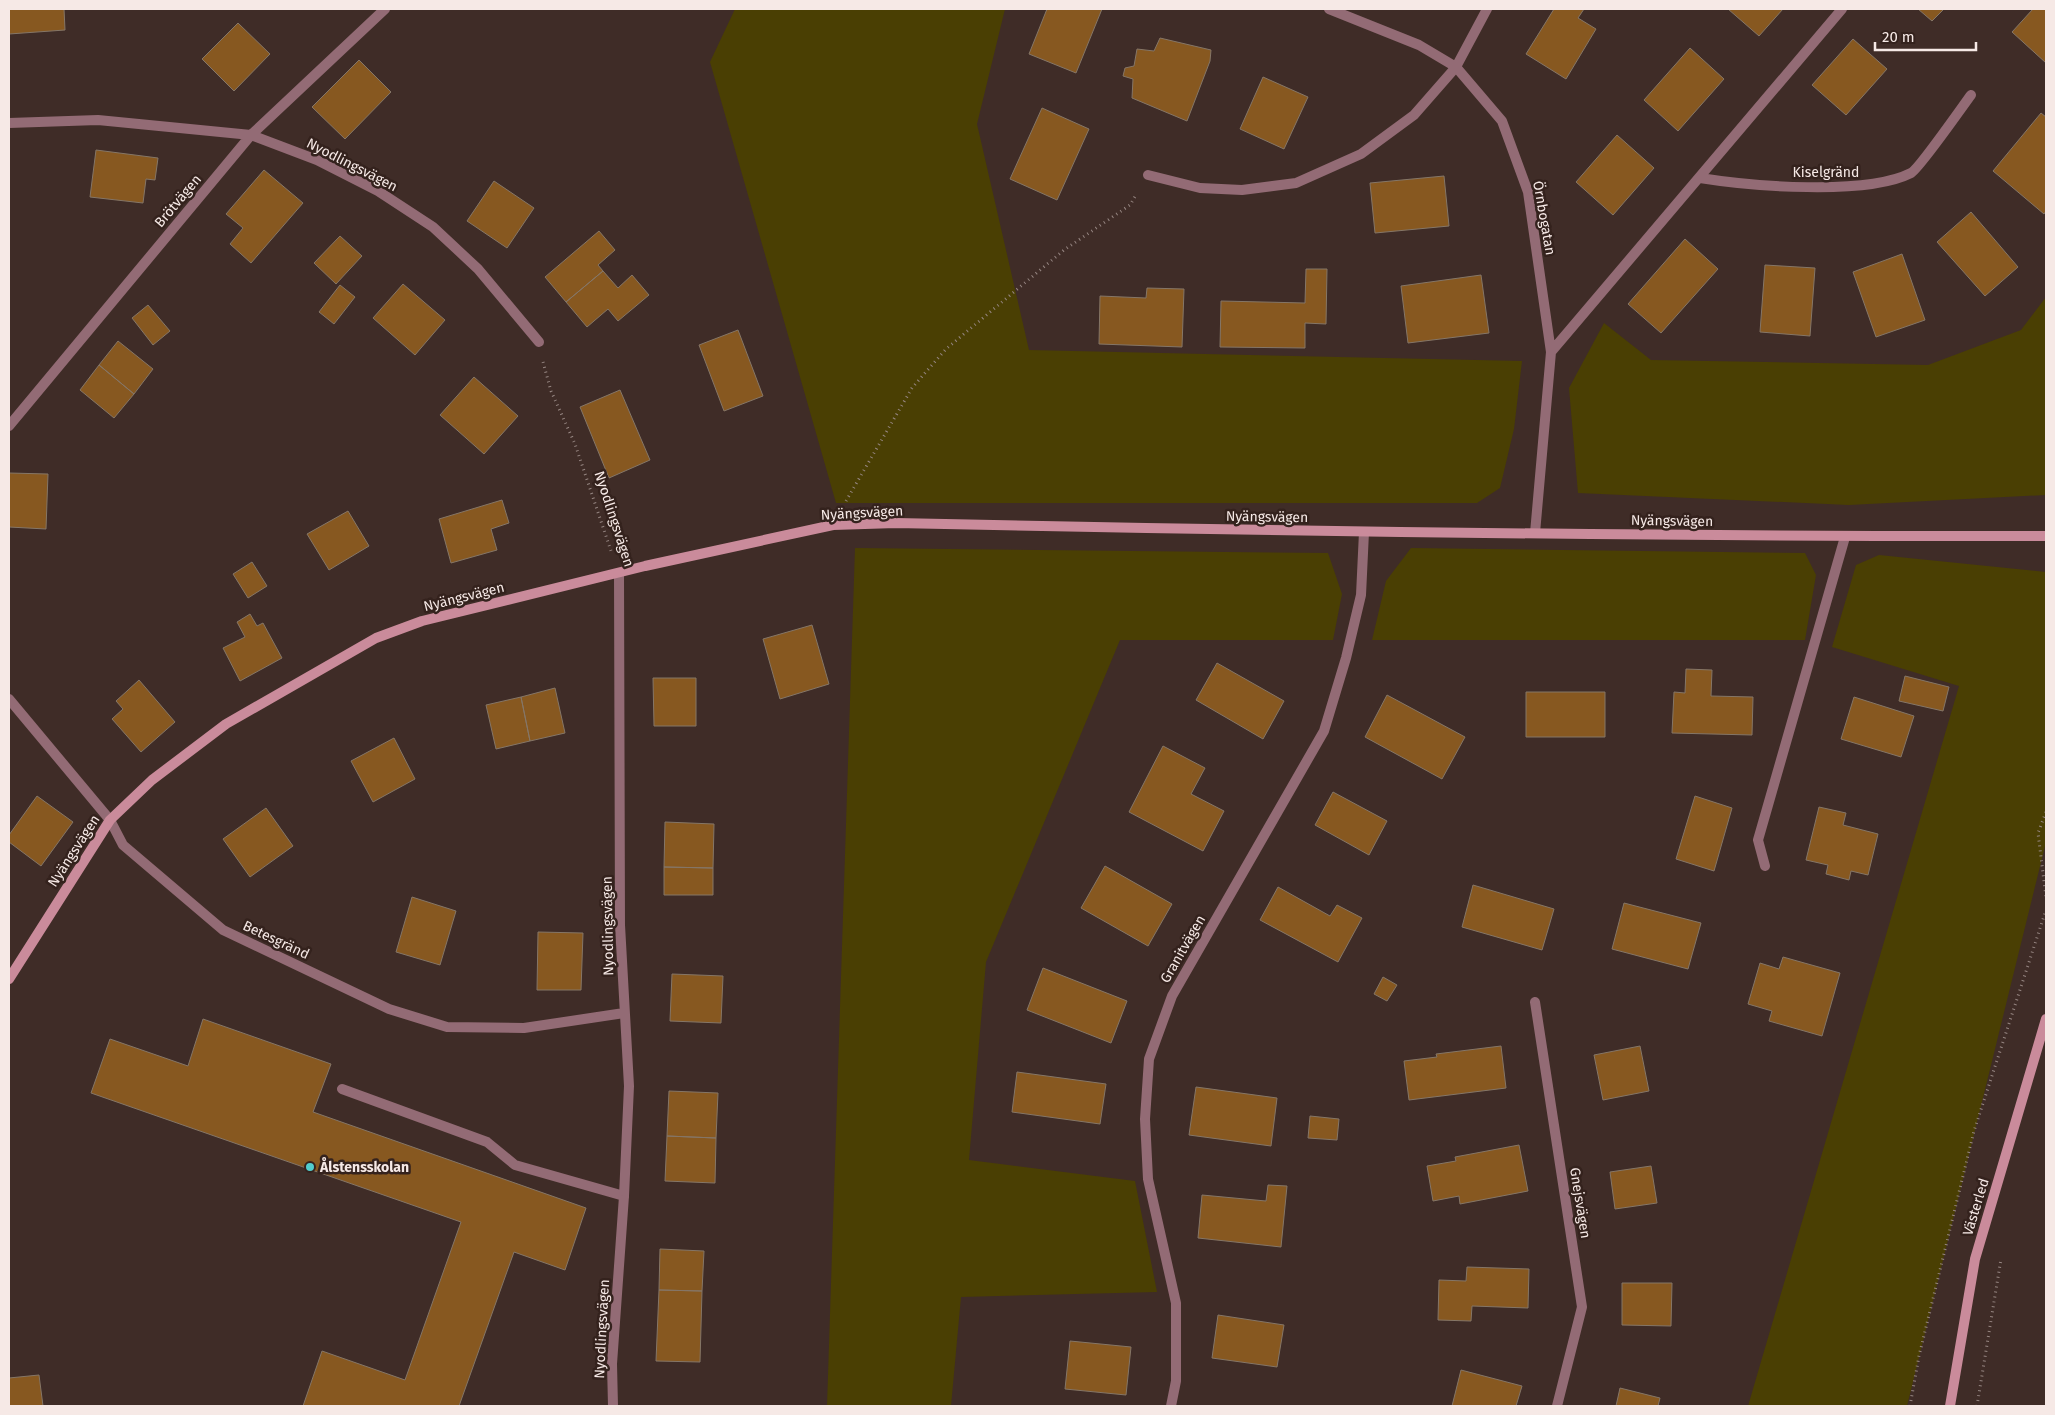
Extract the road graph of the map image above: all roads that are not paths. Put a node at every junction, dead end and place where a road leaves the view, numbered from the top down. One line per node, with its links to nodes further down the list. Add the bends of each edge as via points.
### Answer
1 (385, 9): 8 (street, Brötvägen)
2 (1329, 9): 5 (street, Örnbogatan, via 1418,45)
3 (1487, 9): 5 (street)
4 (1842, 9): 10 (street)
5 (1456, 67): 9 (street, via 1414,115 1361,154 1296,183 1242,190 1200,188); 12 (street, Örnbogatan, via 1502,121 1528,192)
6 (1971, 95): 10 (street, Kiselgränd, via 1912,172 1868,186 1744,185)
7 (9, 123): 8 (street, Nyodlingsvägen, via 98,120)
8 (251, 135): 11 (street, Nyodlingsvägen, via 317,160 378,190 432,227 478,269); 13 (street, Brötvägen)
9 (1148, 175)
10 (1700, 178): 12 (street)
11 (539, 342)
12 (1551, 352): 15 (street, Örnbogatan)
13 (9, 426)
14 (1364, 532): 15 (street, Nyängsvägen); 18 (street, Nyängsvägen, via 832,525); 29 (street, Granitvägen, via 1361,595 1324,732 1172,996 1149,1059 1145,1119 1148,1179 1176,1303 1176,1381)
15 (1536, 533): 17 (street, Nyängsvägen)
16 (2046, 536): 17 (street, Nyängsvägen)
17 (1845, 537): 21 (street, via 1758,840)
18 (618, 574): 20 (street, Nyängsvägen, via 422,621 376,638 226,724 152,780); 24 (street, Nyodlingsvägen, via 620,925)
19 (9, 699): 20 (street, Betesgränd)
20 (110, 820): 22 (street, Nyängsvägen); 24 (street, Betesgränd, via 123,845 223,930 389,1009 447,1027 514,1028)
21 (1764, 866)
22 (9, 978)
23 (1535, 1002): 30 (street, Gnejsvägen, via 1582,1307)
24 (624, 1013): 27 (street, Nyodlingsvägen, via 629,1086)
25 (2046, 1019): 31 (street, Västerled, via 1975,1259)
26 (342, 1089): 27 (street, via 487,1142 515,1165)
27 (624, 1196): 28 (street, Nyodlingsvägen, via 612,1364)
28 (613, 1406)
29 (1171, 1406)
30 (1557, 1406)
31 (1950, 1406)

